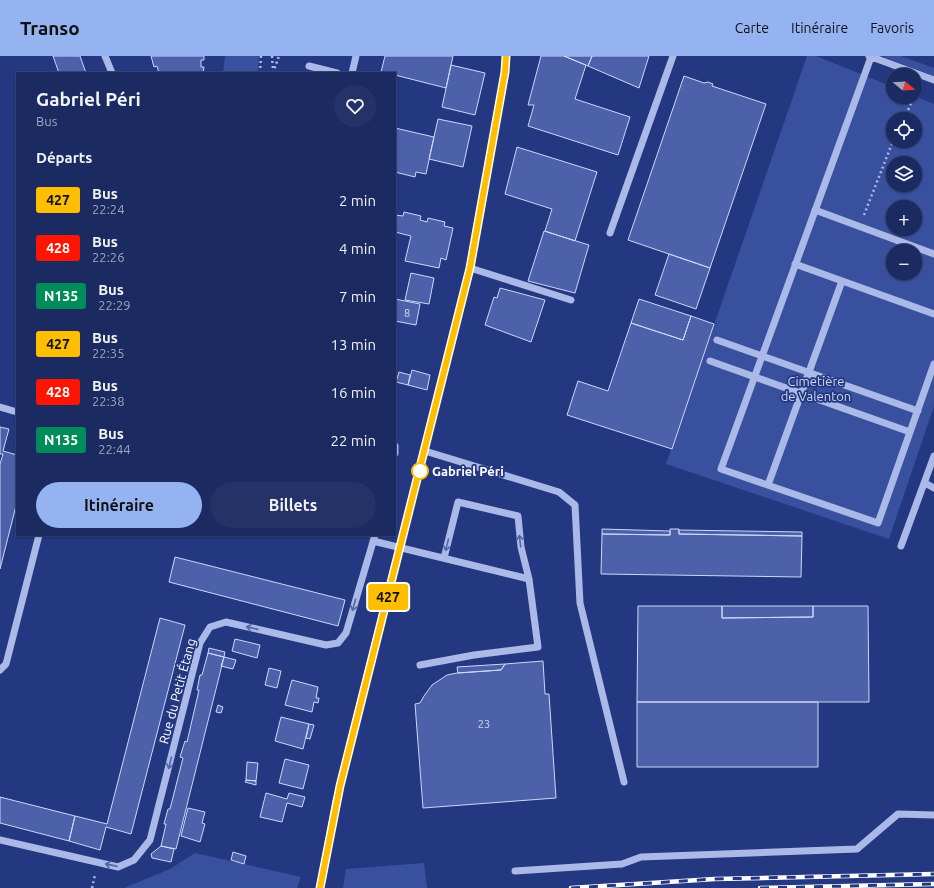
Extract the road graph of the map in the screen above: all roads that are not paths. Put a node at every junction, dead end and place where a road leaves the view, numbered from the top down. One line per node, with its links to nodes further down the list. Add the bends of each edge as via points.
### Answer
1 (105, 56): 7 (street)
2 (356, 56): 9 (street)
3 (506, 56): 15 (street)
4 (673, 56): 12 (street)
5 (870, 56): 10 (street); 11 (street)
6 (309, 66): 8 (street)
7 (112, 72)
8 (333, 72)
9 (352, 72)
10 (934, 80)
11 (815, 210): 13 (street); 14 (street)
12 (610, 233)
13 (934, 254)
14 (796, 264): 16 (street); 20 (street)
15 (470, 268): 17 (street); 30 (street)
16 (842, 281): 18 (street); 23 (street)
17 (571, 300)
18 (934, 314)
19 (717, 340): 20 (street)
20 (762, 356): 23 (street); 24 (street)
21 (710, 361): 24 (street)
22 (934, 364): 27 (street)
23 (809, 373): 25 (street); 27 (street)
24 (754, 377): 25 (street); 33 (street, via 721,469)
25 (801, 394): 29 (street); 33 (street)
26 (0, 407): 28 (street)
27 (918, 411): 29 (street)
28 (16, 412)
29 (910, 432): 33 (street, via 878,523)
30 (425, 451): 38 (street); 43 (street, via 559,492 574,505 580,603)
31 (934, 456): 32 (street)
32 (925, 482): 34 (street); 37 (street)
33 (768, 485)
34 (934, 488)
35 (39, 536): 42 (street, via 6,664)
36 (374, 538): 38 (street, Rue du Petit Étang); 45 (street, Rue du Petit Étang, one-way to 45, via 346,633 338,643 326,645 226,622 210,627 200,643 150,840 134,860 118,867)
37 (901, 546)
38 (401, 547): 39 (street, Rue du Petit Étang); 47 (street, via 336,801)
39 (444, 558): 40 (street, Rue du Petit Étang); 40 (street, one-way to 39, via 521,547 518,516 458,502)
40 (529, 579): 41 (street, via 538,647)
41 (420, 664)
42 (0, 670)
43 (624, 782)
44 (934, 815): 46 (street, via 898,814 857,849 641,857 622,864)
45 (0, 840)
46 (515, 871)
47 (320, 888)

